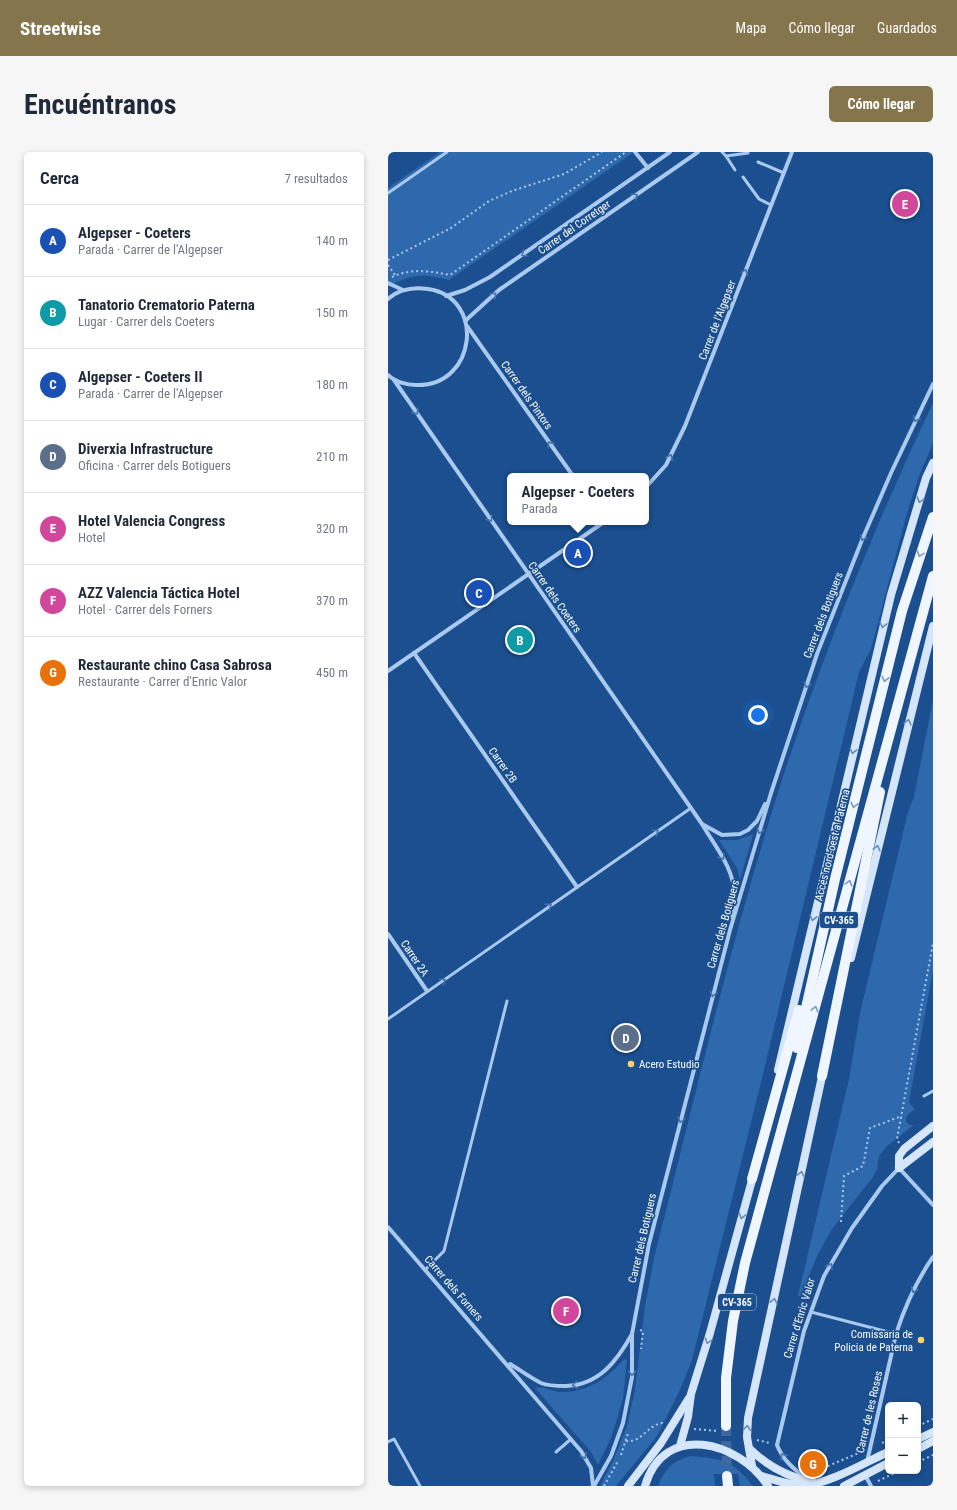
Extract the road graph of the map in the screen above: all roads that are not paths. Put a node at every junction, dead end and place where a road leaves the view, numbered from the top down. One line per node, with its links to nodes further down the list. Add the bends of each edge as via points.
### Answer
1 (447, 152): 14 (lane)
2 (636, 152): 10 (street)
3 (670, 152): 10 (street, Carrer del Corretger)
4 (698, 152): 20 (street, Carrer del Corretger, one-way to 4, via 499,290)
5 (722, 152): 8 (lane)
6 (792, 152): 12 (street, Carrer de l'Algepser)
7 (748, 153): 8 (lane)
8 (726, 156): 11 (lane)
9 (758, 162): 12 (lane)
10 (648, 168): 18 (street, Carrer del Corretger, one-way to 18, via 490,278)
11 (735, 170)
12 (784, 173): 15 (street, Carrer de l'Algepser)
13 (743, 177): 15 (lane, via 759,199)
14 (388, 193)
15 (771, 205): 25 (street, Carrer de l'Algepser, one-way to 15, via 666,465 685,426)
16 (388, 283): 17 (street)
17 (403, 290): 18 (street, via 418,287); 19 (street)
18 (446, 296): 20 (street, Carrer dels Pintors, via 461,312)
19 (388, 299)
20 (466, 323): 21 (street, via 468,341 463,357 454,371 426,386 410,385); 24 (street, Carrer dels Pintors, one-way to 20)
21 (390, 377): 28 (street, Carrer dels Coeters, one-way to 28)
22 (933, 384): 34 (street, Carrer dels Botiguers, one-way to 34, via 891,473 817,654)
23 (933, 463): 50 (street, one-way to 50, via 926,478 891,595)
24 (571, 473)
25 (649, 484)
26 (933, 517): 37 (main road, Accés nord-oest a Paterna / CV-365, one-way to 37, via 902,610)
27 (600, 525): 28 (street)
28 (528, 574): 31 (street); 35 (street, Carrer dels Coeters)
29 (933, 576): 32 (main road, Accés nord-oest a Paterna / CV-365)
30 (933, 626): 44 (street, one-way to 30)
31 (414, 654): 33 (street); 38 (street, Carrer 2B)
32 (910, 659): 44 (main road, via 860,884); 51 (main road, Accés nord-oest a Paterna / CV-365, one-way to 32)
33 (388, 671)
34 (771, 793): 36 (street, Carrer dels Coeters, via 757,821 740,834 722,834); 39 (street, Carrer dels Botiguers, one-way to 39)
35 (691, 808): 36 (street, Carrer dels Coeters); 38 (lane, one-way to 35)
36 (702, 824): 39 (street, Carrer dels Coeters, one-way to 39, via 727,866 732,880 734,894)
37 (836, 879): 50 (main road); 51 (main road, Accés nord-oest a Paterna / CV-365)
38 (577, 887): 41 (lane, one-way to 38)
39 (730, 930): 57 (street, Carrer dels Botiguers, one-way to 57, via 649,1244)
40 (388, 934): 41 (street, Carrer 2A)
41 (427, 992): 43 (lane)
42 (507, 1001): 55 (lane, via 444,1251)
43 (388, 1019)
44 (822, 1076): 69 (street, one-way to 44, via 748,1418)
45 (933, 1091): 46 (lane)
46 (924, 1096)
47 (933, 1126): 49 (street, Carrer d'Enric Valor, via 904,1149 899,1156)
48 (933, 1142): 49 (street, Carrer d'Enric Valor)
49 (899, 1168): 52 (street); 56 (street, Carrer d'Enric Valor, one-way to 49, via 824,1276 852,1228 882,1186)
50 (752, 1178): 60 (street, one-way to 60)
51 (767, 1181): 61 (main road, Accés nord-oest a Paterna / CV-365, via 745,1263 733,1322 726,1378)
52 (933, 1205)
53 (388, 1227): 55 (street, Carrer dels Forners)
54 (933, 1256): 58 (street, Carrer de les Roses, one-way to 58, via 921,1274)
55 (426, 1270): 59 (street, Carrer dels Forners)
56 (811, 1312): 58 (lane); 77 (street, Carrer d'Enric Valor, one-way to 56, via 795,1470 782,1456 777,1445)
57 (632, 1334): 59 (street, Carrer dels Forners, one-way to 59, via 622,1351 603,1373 591,1381 576,1386 542,1384); 79 (street, Carrer dels Botiguers, one-way to 79, via 632,1377 623,1423 611,1456)
58 (896, 1334): 72 (street, Carrer de les Roses)
59 (506, 1361): 64 (street, Carrer dels Forners)
60 (691, 1394): 67 (street); 80 (street, via 661,1443)
61 (725, 1429)
62 (933, 1432): 63 (street)
63 (920, 1438)
64 (571, 1439): 70 (lane); 79 (street, Carrer dels Forners, one-way to 79, via 582,1451 591,1468)
65 (933, 1441): 68 (street)
66 (388, 1442): 78 (lane, via 394,1439)
67 (680, 1446): 74 (street, via 691,1444 715,1447); 81 (street, via 660,1458 651,1470)
68 (921, 1447)
69 (749, 1448): 74 (street); 77 (street, via 762,1462 775,1469 789,1475)
70 (556, 1452)
71 (885, 1453): 72 (street)
72 (867, 1462): 77 (street)
73 (885, 1465): 75 (street)
74 (752, 1466): 76 (street)
75 (865, 1475): 83 (street); 84 (street)
76 (762, 1476): 77 (street, via 803,1486); 82 (street)
77 (813, 1479)
78 (420, 1486)
79 (593, 1486)
80 (628, 1486)
81 (645, 1486)
82 (768, 1486)
83 (844, 1486)
84 (872, 1486)

